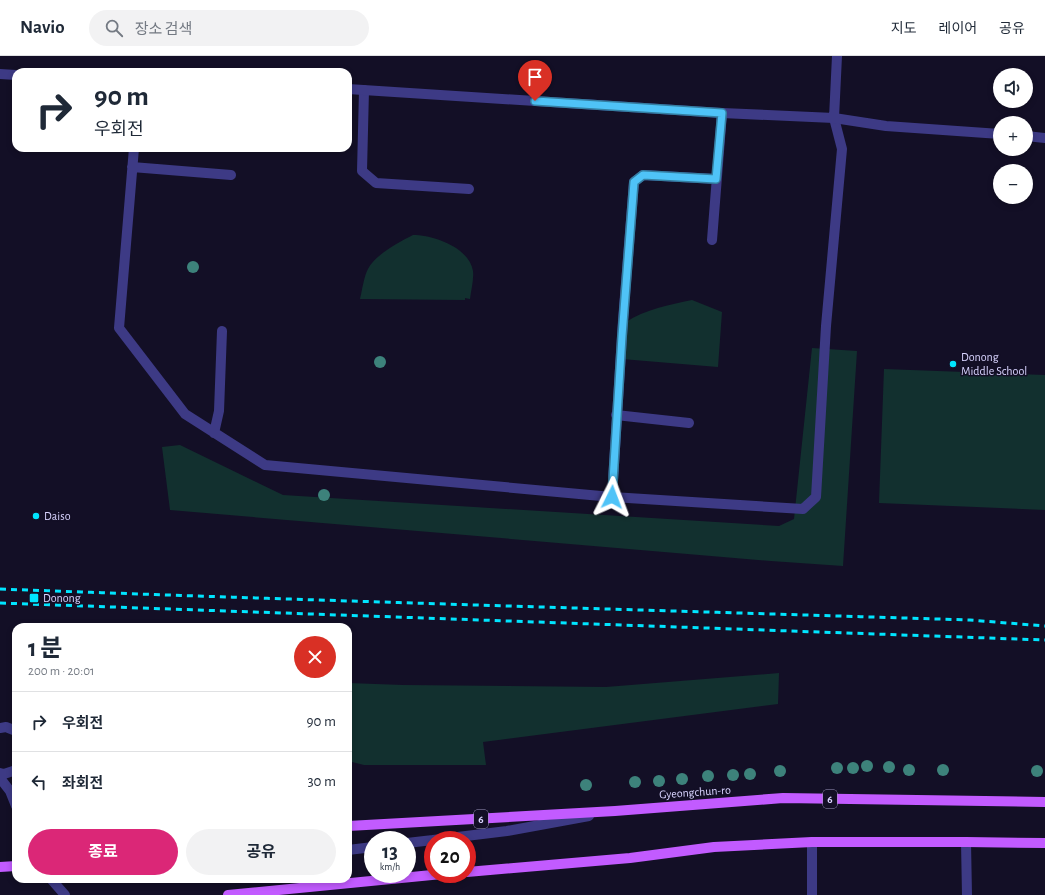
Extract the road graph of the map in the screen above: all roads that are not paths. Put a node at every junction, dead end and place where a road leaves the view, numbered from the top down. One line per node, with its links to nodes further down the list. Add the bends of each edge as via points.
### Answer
1 (837, 56): 7 (street)
2 (0, 74): 3 (street)
3 (12, 75)
4 (352, 89): 5 (street)
5 (364, 90): 6 (street); 15 (street, via 362,171 376,183)
6 (722, 113): 7 (street); 14 (street)
7 (834, 118): 8 (street, via 886,126); 21 (street, via 842,149 826,326 816,497 804,509)
8 (993, 134)
9 (1033, 137): 10 (street)
10 (1045, 138)
11 (134, 152): 12 (street)
12 (132, 167): 13 (street); 20 (street, via 119,328 185,414)
13 (231, 175)
14 (716, 179): 16 (street); 18 (street, via 643,175 634,182)
15 (469, 189)
16 (712, 240)
17 (222, 331): 20 (street, via 219,410)
18 (616, 415): 19 (street); 21 (street)
19 (689, 424)
20 (214, 433): 21 (street, via 265,465)
21 (612, 497)
22 (0, 728): 23 (street)
23 (12, 729)
24 (12, 771): 25 (street)
25 (0, 773)
26 (0, 778): 27 (street)
27 (12, 796)
28 (1045, 802): 29 (main road, Gyeongchun-ro / 6, via 783,798)
29 (614, 811): 30 (main road, Gyeongchun-ro / 6); 31 (street)
30 (352, 826)
31 (476, 835)
32 (812, 842): 33 (main road); 39 (main road, via 714,847 630,858); 46 (street)
33 (966, 842): 34 (main road); 47 (street)
34 (1045, 843)
35 (364, 848): 36 (street)
36 (352, 850)
37 (12, 866): 38 (main road)
38 (0, 867)
39 (476, 871)
40 (424, 876): 43 (main road)
41 (54, 883): 44 (street)
42 (350, 883): 45 (main road)
43 (352, 883)
44 (65, 895)
45 (228, 895)
46 (812, 895)
47 (967, 895)

